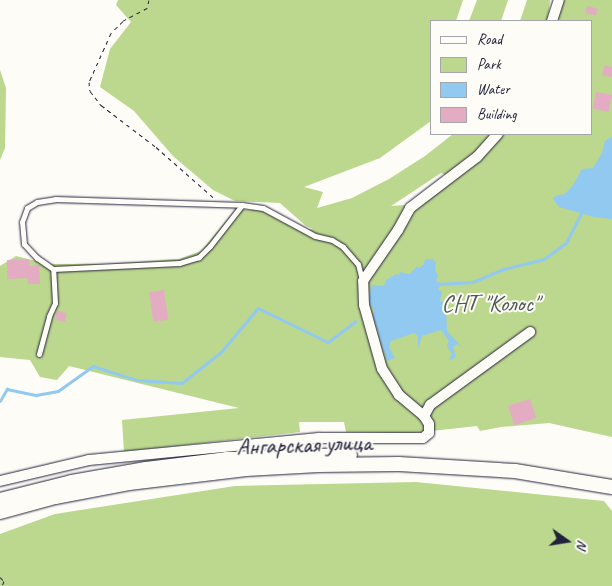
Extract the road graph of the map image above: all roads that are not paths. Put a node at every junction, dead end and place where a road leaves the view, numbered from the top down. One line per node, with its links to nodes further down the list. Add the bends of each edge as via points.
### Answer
1 (558, 0): 2 (street)
2 (552, 20)
3 (497, 135): 6 (street, via 477,157 410,208)
4 (242, 205): 5 (lane, via 199,257 179,263); 5 (lane, via 55,199 37,202 27,208 22,222 24,244); 6 (lane, via 263,208 315,236 332,240 358,264)
5 (53, 268): 8 (lane, via 55,303)
6 (362, 281): 9 (street, via 364,305 382,369 399,395)
7 (530, 332): 9 (street, via 430,405)
8 (39, 354)
9 (424, 416): 11 (street, via 429,424 429,433 417,439 319,438 99,459)
10 (612, 478): 13 (main road, Ангарская улица, via 430,456 285,456 146,469 72,482)
11 (0, 481)
12 (612, 487): 14 (main road, Ангарская улица, via 515,471 399,464 319,465 246,469 129,483 64,495)
13 (0, 500)
14 (0, 512)

